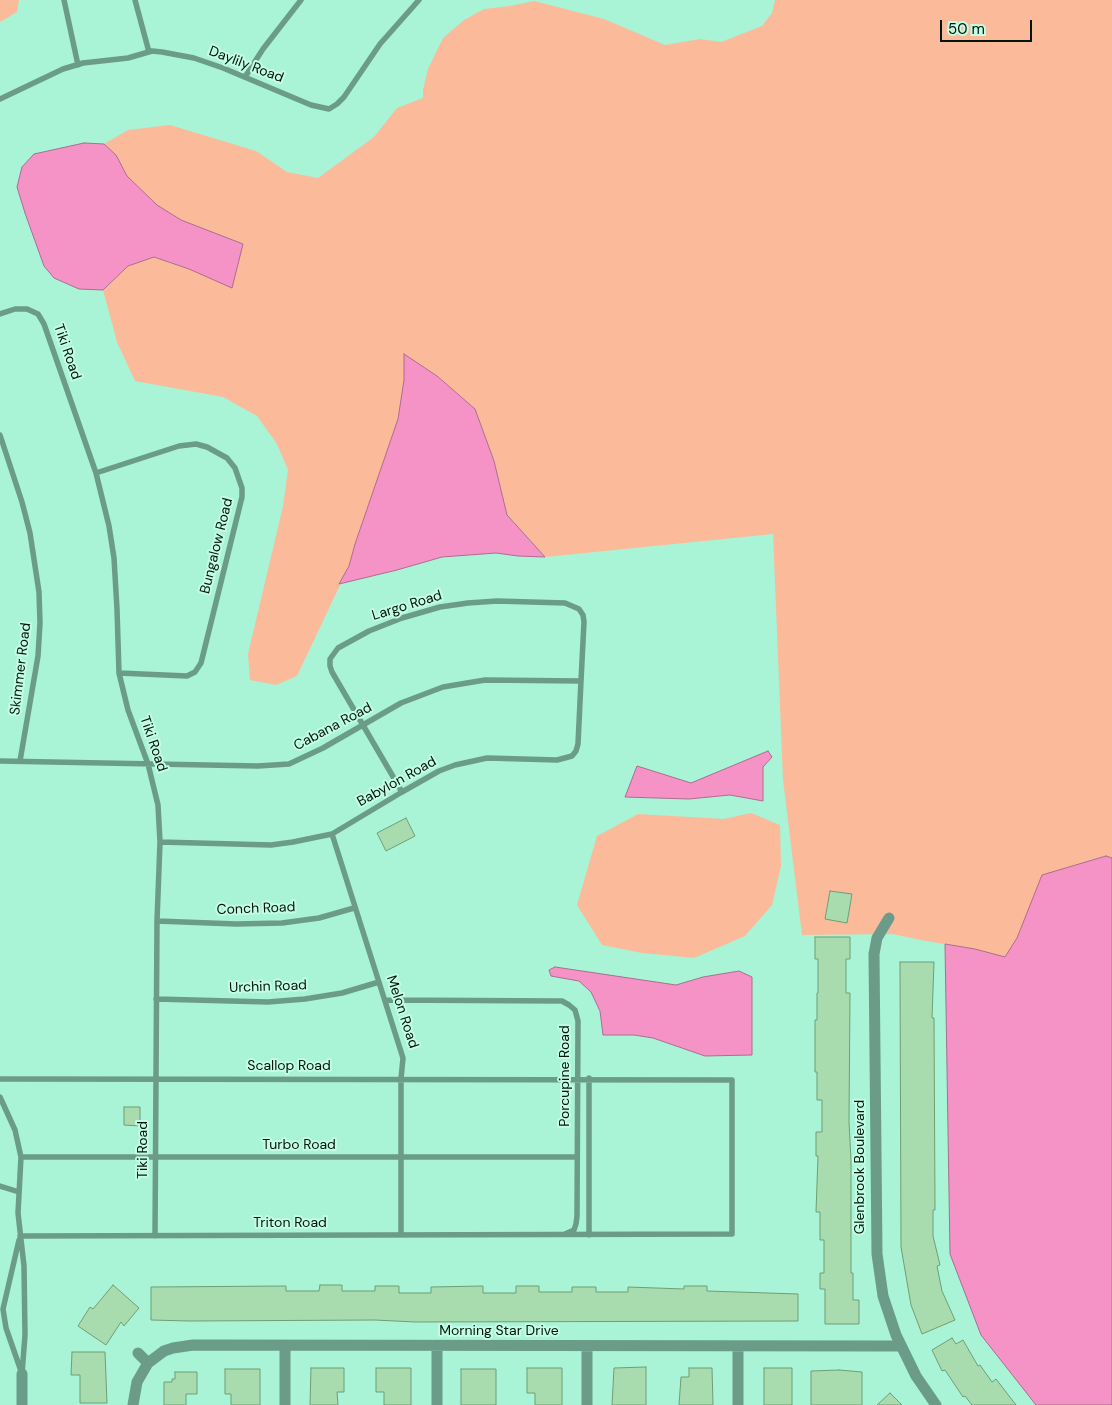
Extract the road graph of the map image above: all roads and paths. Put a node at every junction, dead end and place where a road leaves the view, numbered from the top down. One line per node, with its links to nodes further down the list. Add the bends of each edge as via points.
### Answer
1 (64, 0): 6 (lane)
2 (135, 0): 5 (lane)
3 (301, 0): 7 (lane)
4 (419, 0): 7 (lane, Daylily Road, via 380,44 344,97 329,108)
5 (150, 52): 6 (lane, Daylily Road); 7 (lane, Daylily Road, via 194,58)
6 (78, 65): 8 (lane, Daylily Road)
7 (245, 77)
8 (0, 99)
9 (0, 314): 11 (lane, Tiki Road, via 27,309 38,314)
10 (0, 435): 16 (lane, Skimmer Road, via 30,533 39,592 38,656)
11 (96, 473): 12 (lane, Tiki Road, via 114,558); 12 (lane, Bungalow Road, via 180,446 196,444 207,446 227,458 235,468 242,488 201,663 195,672 187,676)
12 (119, 673): 17 (lane, Tiki Road, via 128,710)
13 (582, 681): 14 (lane, Cabana Road, via 485,680 461,683 402,703); 14 (lane, Largo Road, via 584,622 579,609 572,605 497,601 440,607 369,631 333,652 330,659 332,672); 18 (lane, Babylon Road, via 578,744 572,756 557,760 509,758 471,761 439,771)
14 (362, 726): 17 (lane, Cabana Road, via 289,764); 18 (lane, Largo Road)
15 (0, 760): 16 (lane, Cabana Road)
16 (20, 761): 17 (lane, Cabana Road)
17 (148, 764): 20 (lane, Tiki Road, via 158,805)
18 (402, 792): 19 (lane, Babylon Road)
19 (332, 834): 20 (lane, Babylon Road, via 271,845); 21 (lane, Melon Road)
20 (160, 842): 23 (lane, Tiki Road)
21 (354, 908): 23 (lane, Conch Road, via 319,918 282,923); 24 (lane, Melon Road)
22 (890, 918): 47 (street, Glenbrook Boulevard, via 878,938 874,954 876,1240 883,1296)
23 (157, 921): 25 (lane, Tiki Road)
24 (379, 982): 25 (lane, Urchin Road, via 305,999); 26 (lane, Melon Road)
25 (156, 999): 30 (lane, Tiki Road)
26 (385, 1000): 27 (lane, Porcupine Road, via 562,1001 575,1010 578,1021); 31 (lane, Melon Road, via 403,1058)
27 (577, 1078): 28 (lane, Scallop Road); 31 (lane, Scallop Road); 36 (lane, Porcupine Road)
28 (589, 1078): 41 (lane); 41 (lane, Scallop Road, via 732,1080 732,1234)
29 (0, 1079): 30 (lane, Scallop Road)
30 (155, 1079): 31 (lane, Scallop Road); 34 (lane, Tiki Road)
31 (402, 1079): 35 (lane, Melon Road)
32 (0, 1097): 33 (lane, via 15,1130)
33 (21, 1157): 34 (lane, Turbo Road); 38 (lane)
34 (156, 1157): 35 (lane, Turbo Road); 43 (lane, Tiki Road)
35 (401, 1157): 36 (lane, Turbo Road); 39 (lane, Melon Road)
36 (577, 1157): 40 (lane, Porcupine Road, via 576,1224 574,1230)
37 (0, 1186): 38 (lane)
38 (19, 1192): 42 (lane)
39 (402, 1235): 40 (lane, Triton Road); 43 (lane, Triton Road)
40 (560, 1235): 41 (lane, Triton Road)
41 (589, 1235)
42 (20, 1236): 43 (lane, Triton Road); 51 (lane, via 25,1285); 51 (lane, via 3,1309)
43 (155, 1236)
44 (285, 1346): 45 (street, Morning Star Drive); 50 (street, Morning Star Drive, via 183,1346 164,1352); 54 (street)
45 (436, 1346): 48 (street, Morning Star Drive); 55 (street)
46 (738, 1346): 47 (street, Morning Star Drive); 48 (street, Morning Star Drive); 57 (street)
47 (900, 1346): 58 (street, Glenbrook Boulevard)
48 (587, 1347): 56 (street)
49 (138, 1354): 50 (street)
50 (148, 1363): 53 (street, via 137,1382)
51 (22, 1374): 52 (street)
52 (22, 1405)
53 (133, 1405)
54 (285, 1405)
55 (437, 1405)
56 (587, 1405)
57 (738, 1405)
58 (936, 1405)

